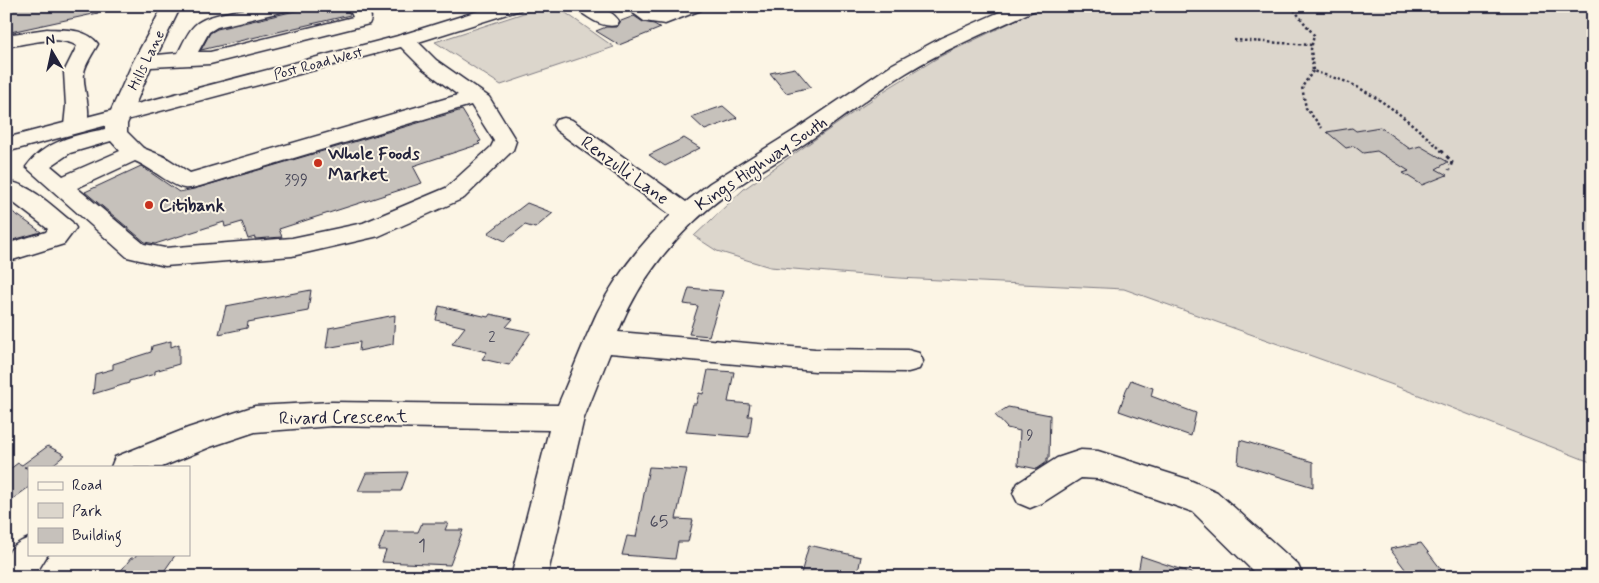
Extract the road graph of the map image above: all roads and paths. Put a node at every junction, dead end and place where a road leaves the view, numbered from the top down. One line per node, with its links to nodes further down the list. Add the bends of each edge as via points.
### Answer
1 (172, 6): 17 (street, Hills Lane)
2 (283, 6): 16 (street, via 211,23 201,29)
3 (514, 6): 11 (street, Post Road West)
4 (583, 6): 10 (street)
5 (633, 6): 6 (street, via 651,17 666,18)
6 (695, 6)
7 (1028, 6): 28 (street, Kings Highway South, via 898,69 719,188)
8 (1291, 6): 14 (path, via 1314,35)
9 (359, 13): 15 (street); 16 (street, via 210,58)
10 (610, 21)
11 (405, 40): 15 (street, Post Road West); 19 (street, via 429,64)
12 (1234, 40): 14 (path)
13 (6, 41): 21 (street, via 47,35 75,36 88,44 74,72)
14 (1312, 45): 18 (path)
15 (377, 47): 23 (street, Post Road West)
16 (185, 58): 17 (street)
17 (143, 62): 23 (street, Hills Lane)
18 (1313, 71): 22 (path, via 1302,87 1306,108); 25 (path, via 1347,83 1409,123 1445,152 1452,162)
19 (475, 97): 23 (street, via 210,177 186,181); 26 (street, via 505,141 502,150 455,193 370,230 292,247 165,257 136,251)
20 (564, 125): 28 (street, Renzulli Lane)
21 (75, 126): 23 (street); 24 (street)
22 (1322, 128)
23 (124, 135): 26 (street); 26 (street, via 88,139 42,160 38,167)
24 (6, 145)
25 (1449, 170)
26 (61, 186)
27 (8, 189): 29 (street, via 30,201 63,228 55,238)
28 (686, 214): 30 (street, Kings Highway South, via 665,235 631,280)
29 (6, 253)
30 (600, 341): 31 (street, via 815,360); 32 (street, Kings Highway South)
31 (908, 360)
32 (568, 418): 33 (street, Rivard Crescent, via 332,414 255,419 199,437); 35 (street, Kings Highway South)
33 (129, 466)
34 (1030, 493): 36 (street, via 1081,464 1098,465 1187,494 1205,502)
35 (529, 577)
36 (1285, 577)

